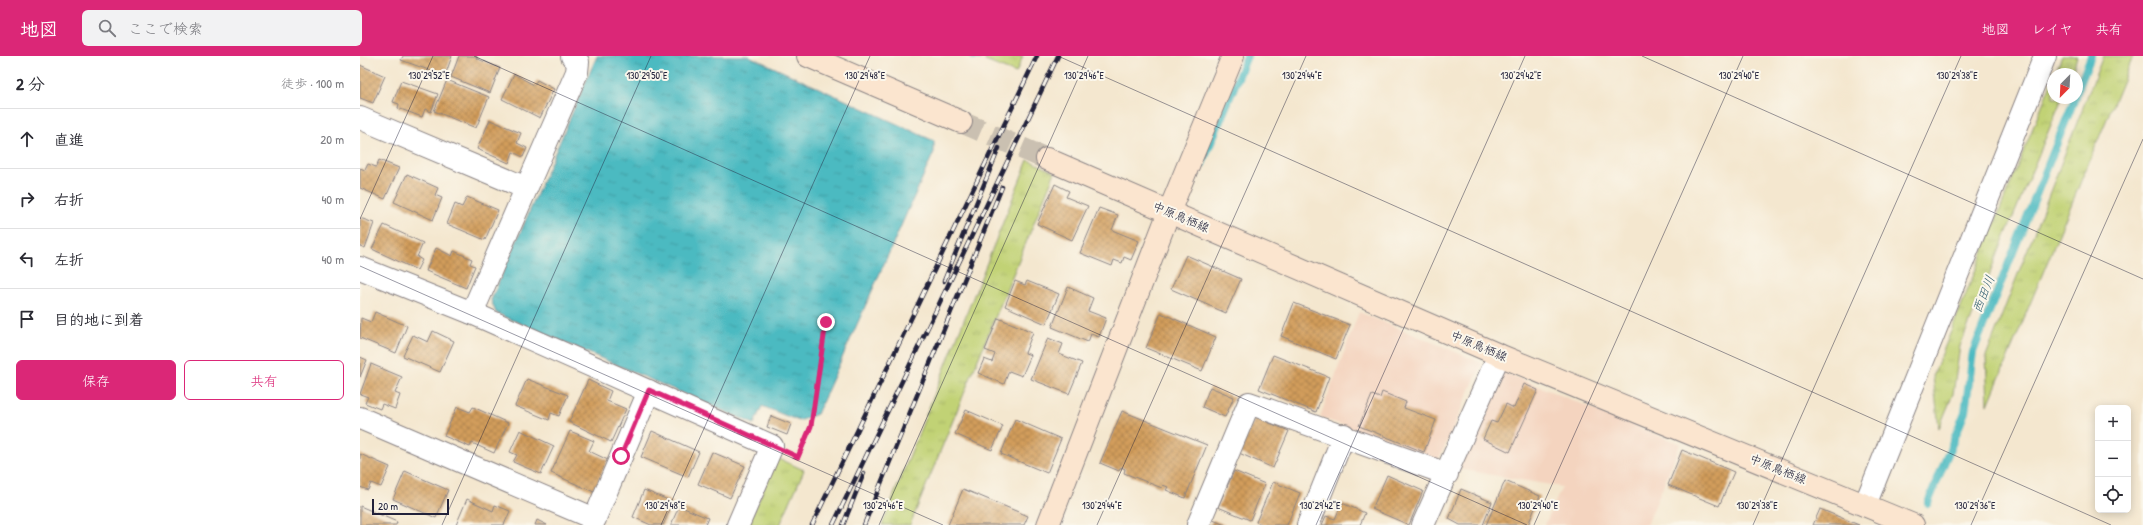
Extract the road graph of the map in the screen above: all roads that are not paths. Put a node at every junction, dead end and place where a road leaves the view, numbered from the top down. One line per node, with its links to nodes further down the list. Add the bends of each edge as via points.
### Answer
1 (572, 56): 8 (street, via 578,62 577,72)
2 (808, 56): 6 (main road)
3 (1233, 56): 9 (main road)
4 (2045, 56): 17 (street)
5 (360, 118): 8 (street)
6 (961, 122)
7 (1047, 159): 9 (main road, 中原鳥栖線)
8 (526, 188): 11 (street)
9 (1169, 212): 12 (main road, 中原鳥栖線); 21 (main road)
10 (360, 268): 11 (street)
11 (472, 313): 13 (street)
12 (1499, 355): 16 (street); 17 (main road, 中原鳥栖線)
13 (649, 390): 18 (street); 20 (street, via 772,446)
14 (360, 418): 18 (street)
15 (1344, 435): 16 (street); 22 (street, via 1248,402); 23 (street)
16 (1447, 474): 24 (street)
17 (1864, 505): 19 (main road, 中原鳥栖線)
18 (593, 522)
19 (1903, 523)
20 (738, 525)
21 (1048, 525)
22 (1198, 525)
23 (1308, 525)
24 (1424, 525)

